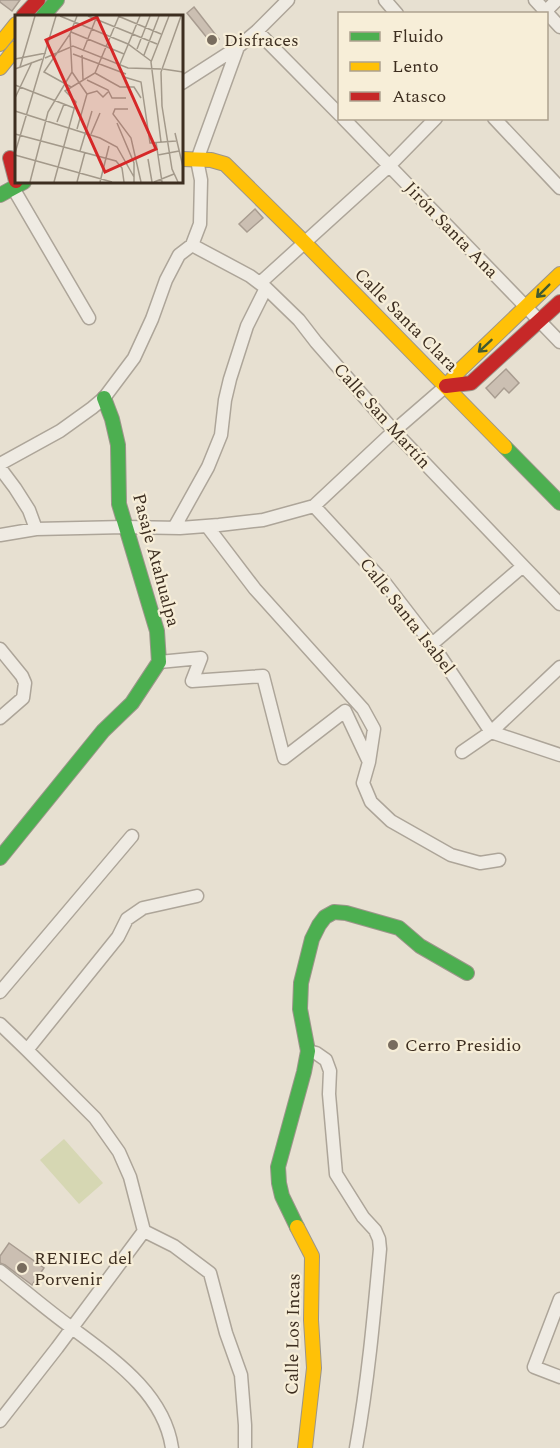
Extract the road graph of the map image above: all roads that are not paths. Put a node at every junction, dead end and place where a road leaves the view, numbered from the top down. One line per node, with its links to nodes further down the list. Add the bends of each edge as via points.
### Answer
1 (38, 0): 9 (street)
2 (57, 0): 10 (street)
3 (288, 0): 14 (street)
4 (385, 0): 7 (street)
5 (535, 0): 8 (street)
6 (557, 0): 8 (street)
7 (395, 12)
8 (544, 12)
9 (24, 15)
10 (44, 15)
11 (548, 16): 13 (street)
12 (15, 25): 15 (street)
13 (560, 27)
14 (257, 31): 16 (street); 20 (street, Jirón Santa Ana)
15 (0, 44)
16 (238, 47): 19 (street); 26 (street)
17 (15, 49): 18 (street)
18 (0, 68)
19 (183, 82)
20 (338, 114)
21 (344, 120): 27 (street, Jirón Santa Ana)
22 (434, 120): 27 (street)
23 (496, 120): 30 (street)
24 (9, 158): 28 (street)
25 (183, 159): 26 (street)
26 (197, 160): 32 (street, Calle Santa Clara, via 225,164); 33 (street, via 201,180 200,224)
27 (389, 166): 32 (street); 37 (street, Jirón Santa Ana)
28 (15, 175)
29 (18, 183): 31 (street); 38 (street)
30 (560, 188)
31 (0, 195)
32 (304, 242): 35 (street); 41 (street, Calle Santa Clara)
33 (192, 245): 35 (street, Calle San Martín); 42 (street, via 179,255 134,358)
34 (560, 274): 37 (street, one-way to 37)
35 (263, 285): 43 (street, Calle San Martín, via 299,320); 50 (street, via 230,379 221,435)
36 (560, 302): 39 (street)
37 (526, 308): 39 (street, Jirón Santa Ana); 41 (street, one-way to 41)
38 (89, 318)
39 (540, 321): 40 (street, Jirón Santa Ana); 41 (street, via 471,382)
40 (560, 342)
41 (446, 386): 43 (street); 46 (street, Calle Santa Clara)
42 (104, 398): 44 (street, via 60,431); 49 (street, Pasaje Atahualpa, via 118,445 119,504)
43 (394, 430): 47 (street); 53 (street, Calle San Martín)
44 (0, 464)
45 (0, 468): 51 (street, via 29,510)
46 (560, 503)
47 (314, 506): 48 (street, via 263,520); 55 (street, Calle Santa Isabel, via 386,583)
48 (207, 526): 50 (street); 63 (street, via 255,589 363,709 374,729)
49 (125, 527): 50 (street); 51 (street); 57 (street, Pasaje Atahualpa, via 158,631)
50 (174, 528)
51 (36, 530): 52 (street)
52 (0, 535)
53 (523, 566): 54 (street, Calle San Martín); 55 (street)
54 (560, 604)
55 (432, 644): 60 (street, Calle Santa Isabel)
56 (0, 649): 59 (street, via 25,683 23,698)
57 (159, 662): 63 (street, via 201,658 192,681 263,676 284,758 345,711); 65 (street, via 132,703 103,731)
58 (560, 667): 60 (street)
59 (0, 718)
60 (491, 732): 61 (street); 62 (street)
61 (462, 752)
62 (560, 755)
63 (369, 762): 66 (street, via 363,783 371,802 391,821 451,855 480,863)
64 (132, 836): 69 (street)
65 (0, 858)
66 (499, 860)
67 (197, 896): 71 (street, via 143,908 127,919 118,937)
68 (467, 973): 72 (street, via 420,946 399,928 334,912 325,917 312,939 301,983 300,1009)
69 (0, 992)
70 (0, 1024): 71 (street)
71 (27, 1050): 73 (street, via 95,1118 119,1152)
72 (308, 1051): 81 (street, Calle Los Incas, via 278,1167 282,1196 312,1256 314,1368); 82 (street, via 326,1060 330,1071 336,1174 380,1239 373,1328)
73 (144, 1231): 76 (street); 80 (street, via 174,1246 210,1273 241,1375)
74 (0, 1271): 76 (street)
75 (560, 1299): 77 (street, via 534,1367)
76 (71, 1328): 78 (street); 79 (street, via 106,1353 147,1391 170,1432)
77 (560, 1377)
78 (0, 1421)
79 (172, 1448)
80 (245, 1448)
81 (305, 1448)
82 (356, 1448)

